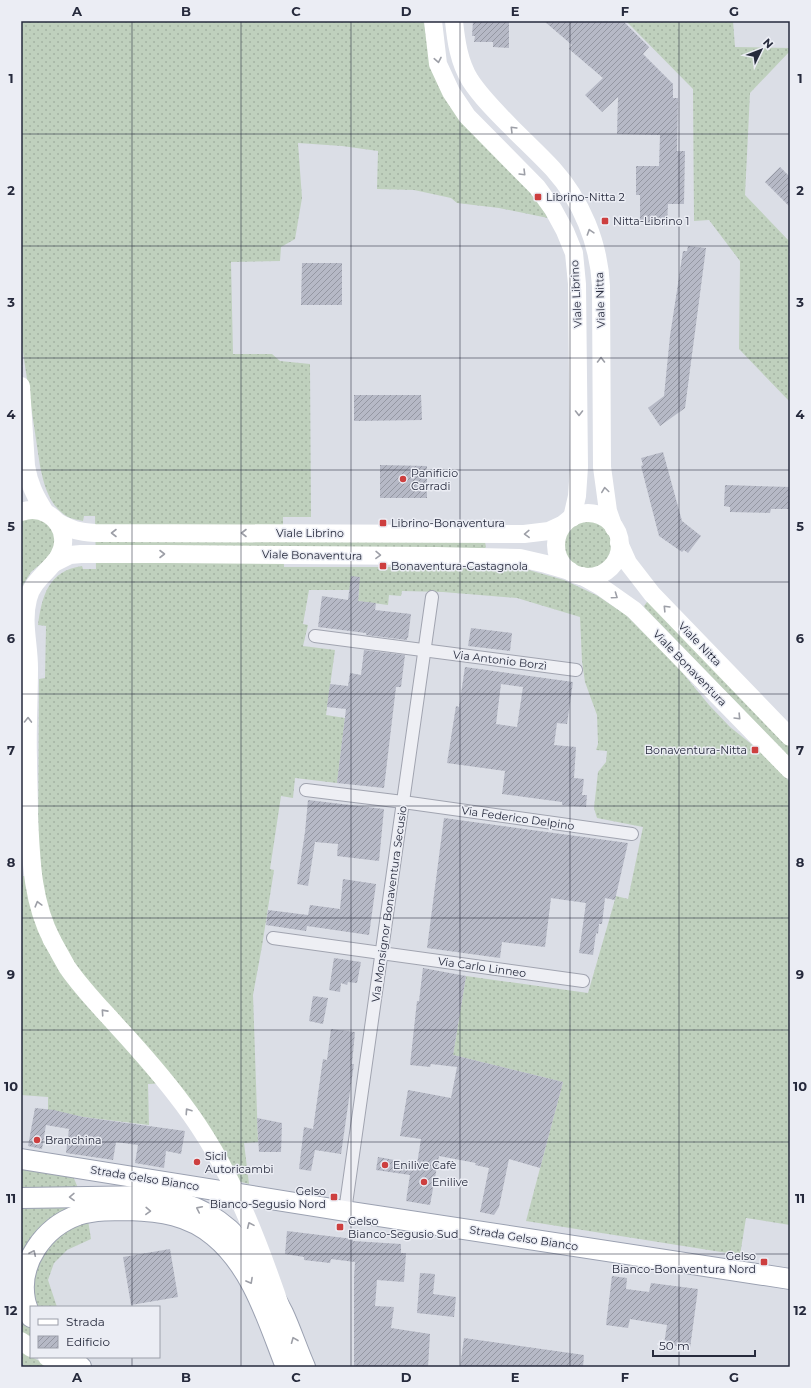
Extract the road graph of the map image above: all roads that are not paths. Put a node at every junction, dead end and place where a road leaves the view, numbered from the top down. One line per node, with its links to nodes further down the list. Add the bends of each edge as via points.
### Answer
1 (433, 21): 6 (main road, Viale Librino, one-way to 6, via 438,64 451,92 467,116 537,187 554,208 574,253 577,284 579,467 577,496)
2 (454, 21): 7 (main road, Viale Nitta, one-way to 2, via 608,511 602,467 601,292 595,247 587,222 573,195 554,170 493,109 470,79 460,57)
3 (21, 386): 5 (main road, via 28,478 33,492)
4 (21, 512): 5 (main road, via 30,510)
5 (51, 517): 6 (main road, Viale Librino, one-way to 5, via 549,532 524,534 95,532 77,531); 8 (main road, via 62,531 63,545)
6 (568, 521): 7 (main road, via 583,514 595,514 606,519); 9 (main road, via 558,535 556,547 561,562)
7 (617, 536): 9 (main road, via 618,556 609,569 594,576); 16 (main road, Viale Nitta, one-way to 7, via 652,594 628,563)
8 (54, 563): 9 (main road, Viale Bonaventura, one-way to 9, via 70,555 96,554 520,558); 11 (main road, via 33,586 28,597)
9 (576, 574): 18 (main road, Viale Bonaventura, one-way to 18, via 600,586 634,610)
10 (432, 597): 14 (street, Via Monsignor Bonaventura Secusio)
11 (25, 627): 13 (main road); 17 (main road, one-way to 11, via 29,666)
12 (315, 636): 14 (street, Via Antonio Borzì)
13 (21, 648)
14 (425, 651): 15 (street, Via Antonio Borzì); 20 (street, Via Monsignor Bonaventura Secusio)
15 (576, 670)
16 (790, 737)
17 (28, 759): 21 (main road); 31 (main road, one-way to 17, bridge, via 262,1252 211,1144 167,1083 67,967 52,940 42,918 34,885)
18 (790, 770)
19 (306, 790): 20 (street, Via Federico Delpino)
20 (403, 802): 22 (street, Via Federico Delpino); 24 (street, Via Monsignor Bonaventura Secusio)
21 (21, 815)
22 (632, 834)
23 (273, 938): 24 (street, Via Carlo Linneo)
24 (382, 953): 25 (street, Via Carlo Linneo); 28 (street, Via Monsignor Bonaventura Secusio)
25 (582, 981)
26 (21, 1159): 28 (main road, Strada Gelso Bianco)
27 (21, 1198): 31 (main road, one-way to 27, bridge, via 252,1255 237,1237 224,1224 189,1204 154,1196)
28 (345, 1211): 29 (main road, Strada Gelso Bianco)
29 (790, 1278)
30 (30, 1314): 36 (main road, one-way to 36, via 25,1300 24,1283 35,1248 48,1233 79,1215 98,1211 152,1210 167,1213 200,1226 226,1247 240,1264 260,1302)
31 (283, 1314): 37 (main road, one-way to 31)
32 (50, 1358): 34 (main road)
33 (68, 1358): 35 (main road)
34 (68, 1367)
35 (81, 1367)
36 (286, 1367)
37 (305, 1367)

